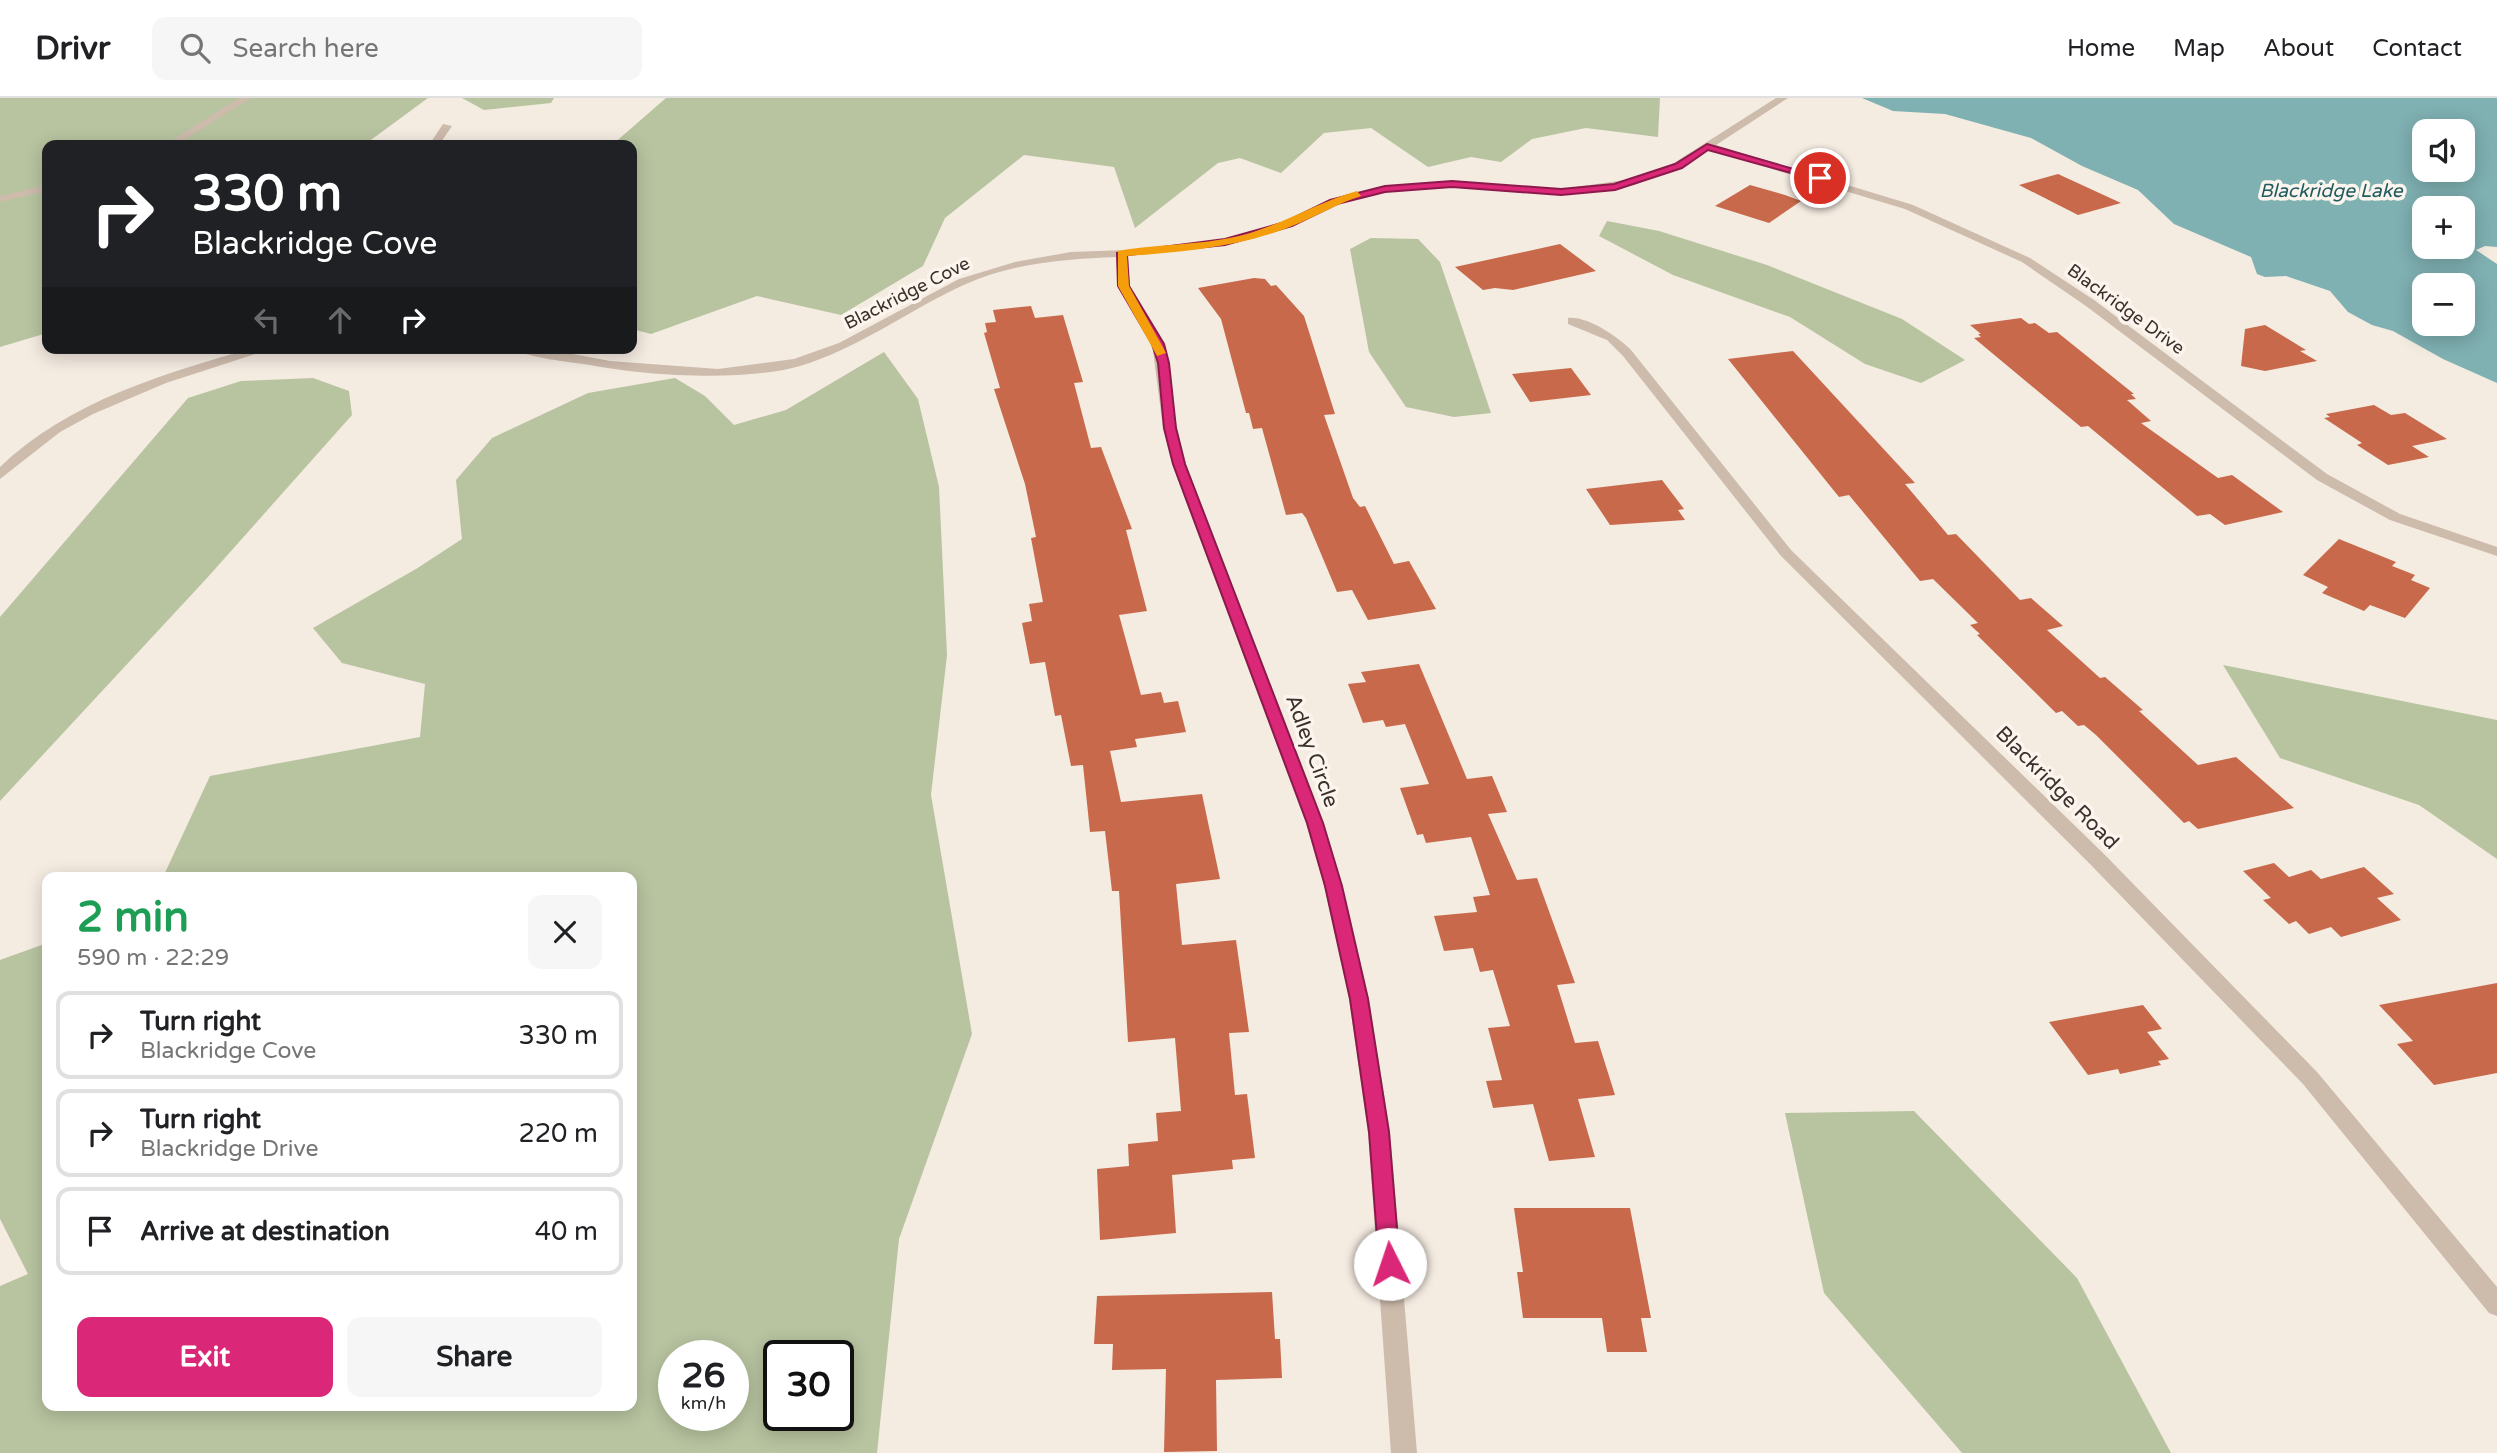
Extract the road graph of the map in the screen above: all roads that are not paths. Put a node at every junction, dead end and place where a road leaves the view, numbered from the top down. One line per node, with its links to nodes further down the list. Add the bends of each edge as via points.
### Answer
1 (246, 98): 4 (street)
2 (1783, 98): 6 (street, Blackridge Cove)
3 (447, 126): 5 (street)
4 (177, 140)
5 (437, 140)
6 (1707, 146): 9 (street, Blackridge Cove, via 1678,166 1615,187 1561,192 1452,184 1385,189 1333,202 1288,224 1225,242); 14 (street, Blackridge Drive, via 1909,207 2026,260 2322,477 2395,517)
7 (42, 189): 8 (street)
8 (0, 199)
9 (1122, 253): 12 (street, Blackridge Cove, via 1071,255 989,272 843,346 796,363 718,373 610,365); 16 (street, Adley Circle, via 1124,286 1158,344 1179,464 1315,823 1333,886 1359,999 1379,1132)
10 (1572, 321): 15 (street, Blackridge Road, via 1611,337 1627,353 1786,553 2097,859 2310,1078)
11 (248, 354): 13 (street, via 97,408 51,432)
12 (551, 354)
13 (0, 475)
14 (2497, 552)
15 (2497, 1305)
16 (1404, 1453)

